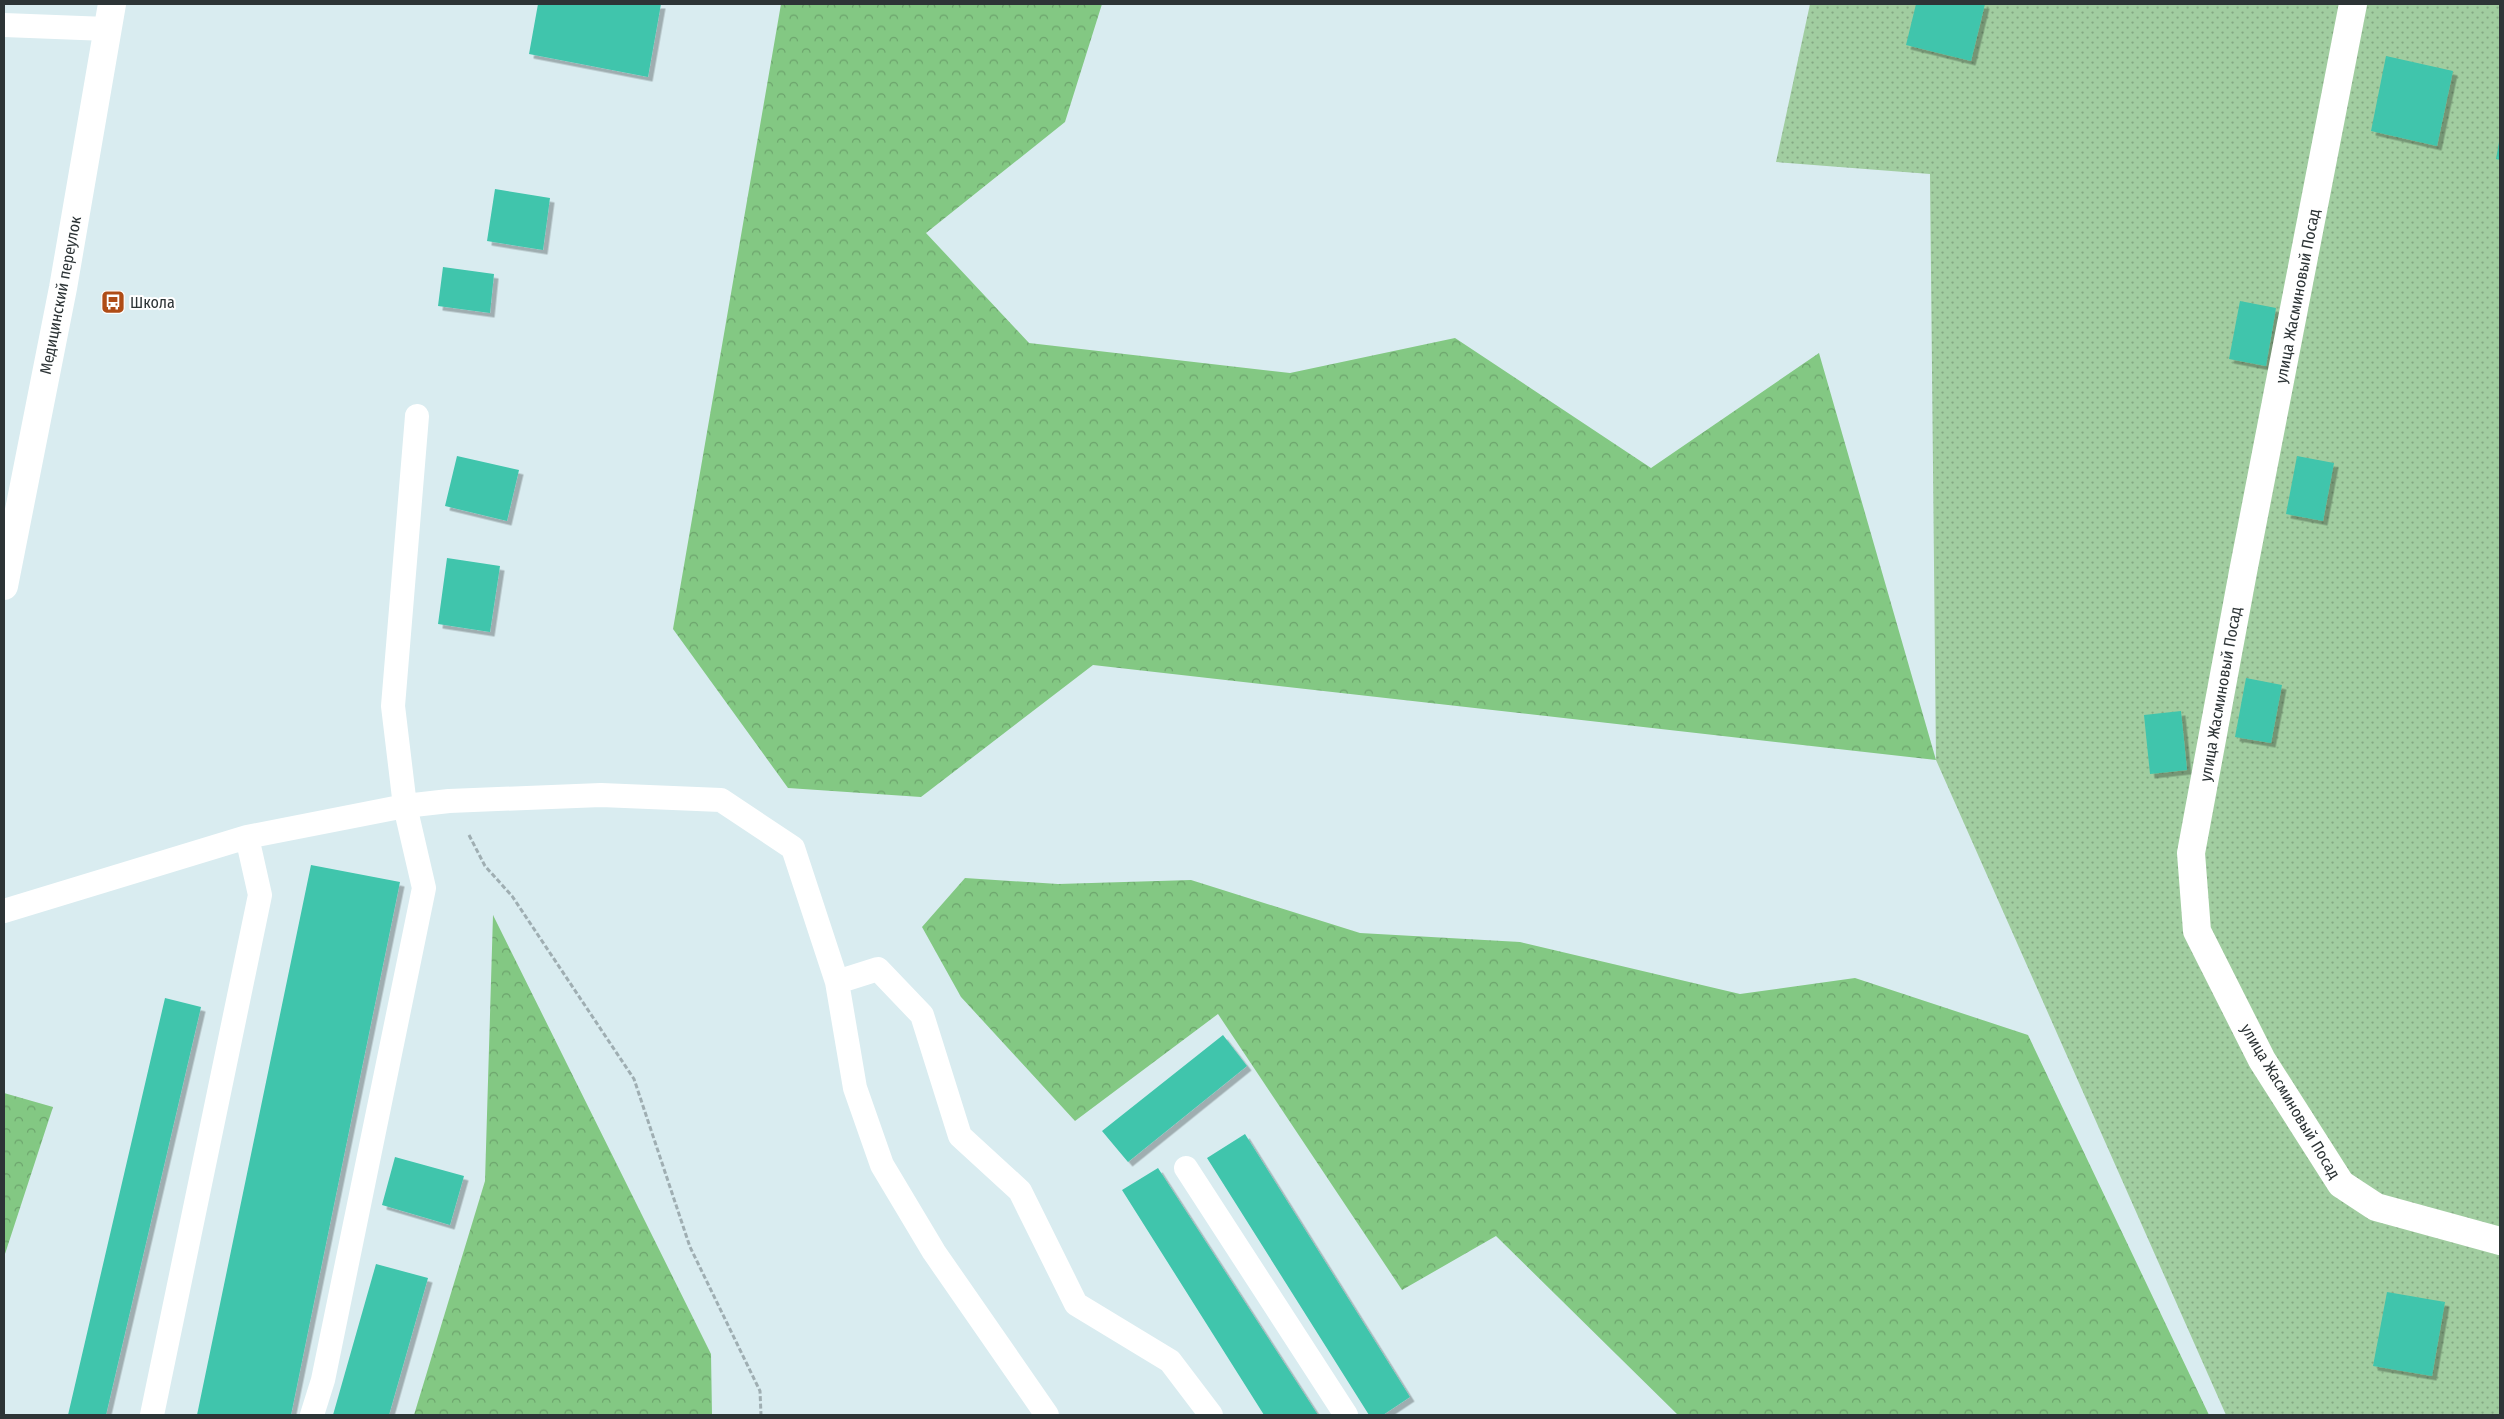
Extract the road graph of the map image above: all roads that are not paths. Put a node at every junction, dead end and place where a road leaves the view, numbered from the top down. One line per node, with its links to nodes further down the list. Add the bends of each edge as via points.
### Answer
1 (2353, 4): 11 (street, улица Жасминовый Посад, via 2191,854 2197,931 2262,1060 2341,1184 2376,1207)
2 (110, 16): 3 (lane); 5 (street, Медицинский переулок, via 63,288)
3 (4, 24)
4 (417, 416): 6 (lane, via 393,706)
5 (4, 586)
6 (405, 806): 7 (lane); 9 (lane, via 449,801 600,795 721,800 793,848); 13 (lane, via 424,888 323,1380)
7 (248, 837): 8 (lane); 12 (lane, via 260,895)
8 (4, 911)
9 (837, 982): 14 (lane, via 855,1088 882,1165 934,1252); 15 (lane, via 878,969 922,1014 960,1136 1020,1191 1076,1304 1170,1361)
10 (1186, 1168): 16 (lane)
11 (2500, 1241)
12 (152, 1415)
13 (312, 1415)
14 (1047, 1415)
15 (1211, 1415)
16 (1346, 1415)

